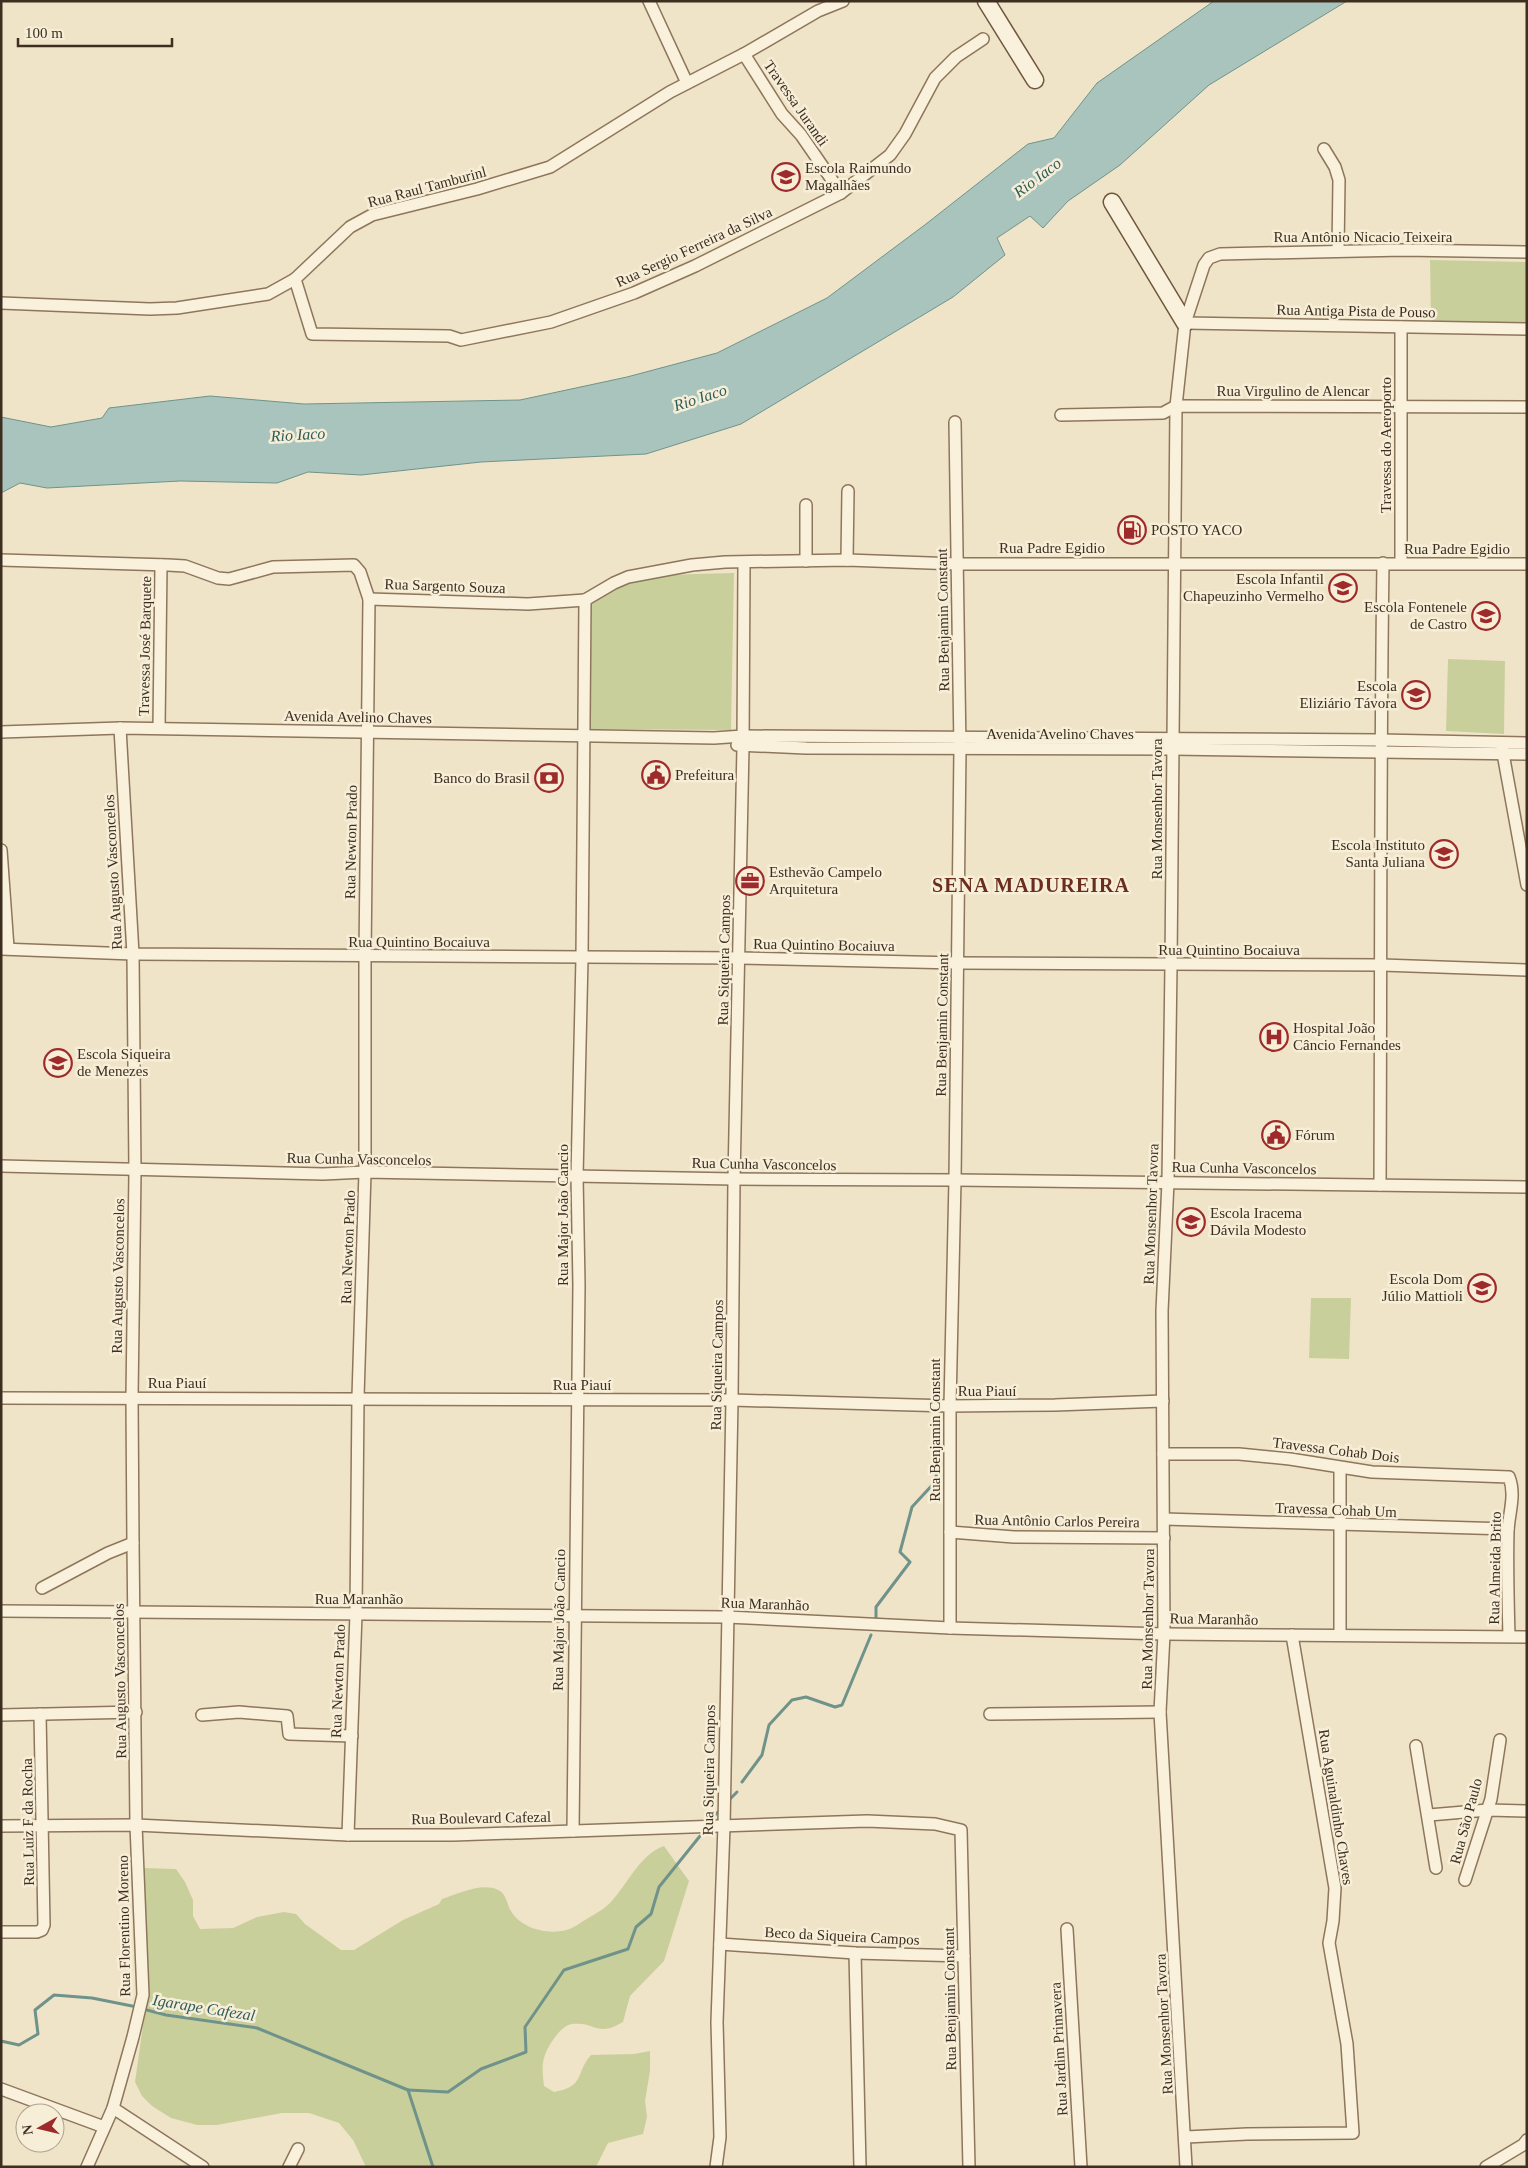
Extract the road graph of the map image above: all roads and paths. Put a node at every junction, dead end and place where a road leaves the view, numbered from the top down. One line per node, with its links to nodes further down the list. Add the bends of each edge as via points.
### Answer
1 (649, 1): 8 (street)
2 (843, 1): 4 (street, Rua Raul Tamburinl)
3 (986, 1): 7 (street)
4 (816, 6): 6 (street, Rua Raul Tamburinl)
5 (983, 39): 10 (street, Rua Sergio Ferreira da Silva, via 956,57 935,78 910,127 890,155)
6 (744, 54): 8 (street, Rua Raul Tamburinl); 10 (street, Travessa Jurandi, via 782,114 801,135)
7 (1035, 80)
8 (687, 83): 15 (street, Rua Raul Tamburinl, via 550,167 372,215 350,227)
9 (1324, 149): 12 (street, via 1339,180)
10 (841, 193): 15 (street, Rua Sergio Ferreira da Silva, via 634,293 551,322 461,340 448,336 312,334)
11 (1112, 202): 17 (street)
12 (1338, 251): 13 (street, Rua Antônio Nicacio Teixeira); 14 (street, Rua Antônio Nicacio Teixeira, via 1220,254 1209,258)
13 (1527, 252)
14 (1204, 265): 17 (street, Rua Monsenhor Tavora)
15 (296, 279): 16 (street, Rua Raul Tamburinl, via 268,294 177,308)
16 (1, 303)
17 (1185, 323): 18 (street, Rua Antiga Pista de Pouso); 20 (street, Rua Monsenhor Tavora)
18 (1401, 327): 19 (street, Rua Antiga Pista de Pouso); 21 (street, Travessa do Aeroporto)
19 (1527, 329)
20 (1176, 406): 21 (street, Rua Virgulino de Alencar); 23 (street, Rua Virgulino de Alencar, via 1164,413); 30 (street, Rua Monsenhor Tavora)
21 (1402, 406): 22 (street, Rua Virgulino de Alencar); 33 (street, Travessa do Aeroporto)
22 (1527, 407)
23 (1061, 415)
24 (955, 422): 34 (street, Rua Benjamin Constant)
25 (848, 491): 28 (street)
26 (806, 505): 29 (street)
27 (1, 560): 36 (street, Rua Sargento Souza)
28 (847, 560): 29 (street, Rua Padre Egidio); 34 (street, Rua Padre Egidio)
29 (806, 561): 31 (street, Rua Padre Egidio)
30 (1174, 562): 32 (street, Rua Padre Egidio); 34 (street, Rua Padre Egidio); 48 (street, Rua Monsenhor Tavora)
31 (744, 563): 38 (street, Rua Padre Egidio, via 692,565 628,577); 45 (street, Rua Siqueira Campos)
32 (1383, 563): 33 (street, Rua Padre Egidio); 44 (street)
33 (1401, 563): 35 (street, Rua Padre Egidio)
34 (957, 564): 46 (street, Rua Benjamin Constant)
35 (1527, 564)
36 (161, 565): 37 (street, Rua Sargento Souza, via 185,566 228,579 273,567 354,565 360,572); 40 (street, Travessa José Barquete)
37 (369, 599): 38 (street, Rua Sargento Souza, via 528,604); 42 (street, Rua Newton Prado)
38 (585, 600): 43 (street, Rua Major João Cancio)
39 (120, 728): 40 (street, Avenida Avelino Chaves); 41 (street, Avenida Avelino Chaves); 55 (street, Rua Augusto Vasconcelos)
40 (159, 728): 42 (street, Avenida Avelino Chaves)
41 (1, 732)
42 (367, 733): 43 (street, Avenida Avelino Chaves); 56 (street, Rua Newton Prado)
43 (583, 736): 45 (street, Avenida Avelino Chaves); 57 (street, Rua Major João Cancio)
44 (1380, 740): 48 (street, Avenida Avelino Chaves); 49 (street, Avenida Avelino Chaves); 50 (street)
45 (743, 741): 46 (street, Avenida Avelino Chaves); 58 (street, Rua Siqueira Campos)
46 (959, 743): 48 (street, Avenida Avelino Chaves); 59 (street, Rua Benjamin Constant)
47 (1527, 743): 49 (street, Avenida Avelino Chaves)
48 (1172, 744): 50 (street, Avenida Avelino Chaves); 60 (street, Rua Monsenhor Tavora)
49 (1502, 749): 50 (street, Avenida Avelino Chaves); 51 (street, Avenida Avelino Chaves); 53 (street)
50 (1380, 753): 61 (street)
51 (1527, 754)
52 (1, 850): 54 (street)
53 (1527, 885)
54 (4, 949): 55 (street, Rua Quintino Bocaiuva)
55 (132, 954): 56 (street, Rua Quintino Bocaiuva); 64 (street, Rua Augusto Vasconcelos)
56 (365, 957): 57 (street, Rua Quintino Bocaiuva); 65 (street, Rua Newton Prado)
57 (582, 958): 58 (street, Rua Quintino Bocaiuva); 66 (street, Rua Major João Cancio)
58 (740, 958): 59 (street, Rua Quintino Bocaiuva); 67 (street, Rua Siqueira Campos)
59 (958, 963): 60 (street, Rua Quintino Bocaiuva); 68 (street, Rua Benjamin Constant)
60 (1171, 965): 61 (street, Rua Quintino Bocaiuva); 69 (street, Rua Monsenhor Tavora)
61 (1382, 965): 62 (street, Rua Quintino Bocaiuva); 70 (street)
62 (1527, 970)
63 (1, 1166): 64 (street, Rua Cunha Vasconcelos)
64 (135, 1171): 65 (street, Rua Cunha Vasconcelos); 73 (street, Rua Augusto Vasconcelos)
65 (365, 1172): 66 (street, Rua Cunha Vasconcelos); 74 (street, Rua Newton Prado)
66 (578, 1176): 67 (street, Rua Cunha Vasconcelos); 75 (street, Rua Major João Cancio)
67 (734, 1179): 68 (street, Rua Cunha Vasconcelos); 76 (street, Rua Siqueira Campos)
68 (955, 1180): 69 (street, Rua Cunha Vasconcelos); 78 (street, Rua Benjamin Constant)
69 (1168, 1182): 70 (street, Rua Cunha Vasconcelos); 77 (street, Rua Monsenhor Tavora, via 1162,1310)
70 (1380, 1185): 71 (street, Rua Cunha Vasconcelos)
71 (1527, 1188)
72 (1, 1398): 73 (street, Rua Piauí)
73 (132, 1398): 74 (street, Rua Piauí); 87 (street, Rua Augusto Vasconcelos)
74 (358, 1398): 75 (street, Rua Piauí); 91 (street, Rua Newton Prado)
75 (577, 1400): 76 (street, Rua Piauí); 92 (street, Rua Major João Cancio)
76 (732, 1400): 78 (street, Rua Piauí); 93 (street, Rua Siqueira Campos)
77 (1163, 1401): 78 (street, Rua Piauí); 79 (street, Rua Monsenhor Tavora)
78 (950, 1406): 85 (street, Rua Benjamin Constant)
79 (1163, 1454): 80 (street, Travessa Cohab Dois, via 1290,1458); 82 (street, Rua Monsenhor Tavora)
80 (1340, 1468): 81 (street, Travessa Cohab Dois, via 1372,1472); 83 (street)
81 (1504, 1475): 84 (street, Rua Almeida Brito, via 1513,1485)
82 (1164, 1518): 83 (street, Travessa Cohab Um); 86 (street, Rua Monsenhor Tavora)
83 (1340, 1525): 84 (street, Travessa Cohab Um); 97 (street)
84 (1508, 1529): 98 (street, Rua Almeida Brito)
85 (950, 1532): 86 (street, Rua Antônio Carlos Pereira, via 1014,1537); 94 (street, Rua Benjamin Constant)
86 (1164, 1538): 95 (street, Rua Monsenhor Tavora)
87 (133, 1543): 88 (street); 90 (street, Rua Augusto Vasconcelos)
88 (42, 1588)
89 (1, 1612): 90 (street, Rua Maranhão)
90 (134, 1613): 91 (street, Rua Maranhão); 100 (street, Rua Augusto Vasconcelos)
91 (356, 1614): 92 (street, Rua Maranhão); 106 (street, Rua Newton Prado)
92 (574, 1616): 93 (street, Rua Maranhão); 117 (street, Rua Major João Cancio)
93 (727, 1617): 94 (street, Rua Maranhão); 115 (street, Rua Siqueira Campos)
94 (950, 1628): 95 (street, Rua Maranhão)
95 (1164, 1634): 96 (street, Rua Maranhão); 101 (street, Rua Monsenhor Tavora)
96 (1292, 1635): 97 (street, Rua Maranhão); 129 (street, Rua Aguinaldinho Chaves, via 1335,1888 1329,1943 1347,2044 1353,2133)
97 (1340, 1635): 98 (street, Rua Maranhão)
98 (1508, 1636): 99 (street, Rua Maranhão)
99 (1527, 1636)
100 (136, 1712): 102 (street); 113 (street, Rua Augusto Vasconcelos)
101 (1160, 1712): 103 (street); 129 (street, Rua Monsenhor Tavora)
102 (40, 1714): 104 (street); 112 (street, Rua Luiz F da Rocha)
103 (990, 1714)
104 (1, 1715)
105 (202, 1715): 106 (street, via 239,1712 287,1716 289,1734)
106 (352, 1736): 118 (street, Rua Newton Prado)
107 (1500, 1740): 109 (street, Rua São Paulo)
108 (1416, 1746): 111 (street)
109 (1488, 1810): 110 (street); 111 (street); 120 (street, Rua São Paulo)
110 (1527, 1811)
111 (1429, 1814): 119 (street)
112 (43, 1825): 113 (street, Rua Boulevard Cafezal); 114 (street, Rua Boulevard Cafezal); 122 (street, Rua Luiz F da Rocha, via 45,1910 42,1930)
113 (136, 1825): 118 (street, Rua Boulevard Cafezal); 127 (street, Rua Florentino Moreno, via 143,1995)
114 (1, 1826)
115 (724, 1826): 116 (street, Rua Boulevard Cafezal, via 867,1821 935,1824); 117 (street, Rua Boulevard Cafezal); 123 (street, Rua Siqueira Campos)
116 (962, 1830): 125 (street, Rua Benjamin Constant)
117 (573, 1831): 118 (street, Rua Boulevard Cafezal)
118 (348, 1835)
119 (1436, 1868)
120 (1465, 1880)
121 (1067, 1929): 139 (street, Rua Jardim Primavera)
122 (1, 1932)
123 (720, 1944): 124 (street, Beco da Siqueira Campos); 136 (street, Rua Siqueira Campos, via 717,2022 720,2137)
124 (855, 1953): 125 (street, Beco da Siqueira Campos); 137 (street)
125 (964, 1956): 138 (street, Rua Benjamin Constant)
126 (1, 2089): 128 (street)
127 (113, 2108): 128 (street, Rua Florentino Moreno); 132 (street)
128 (104, 2127): 134 (street, Rua Florentino Moreno)
129 (1186, 2137): 140 (street, Rua Monsenhor Tavora)
130 (1527, 2140): 133 (street)
131 (298, 2149): 135 (street)
132 (196, 2165)
133 (1487, 2166)
134 (88, 2167)
135 (290, 2167)
136 (716, 2167)
137 (860, 2167)
138 (969, 2167)
139 (1081, 2167)
140 (1186, 2167)

